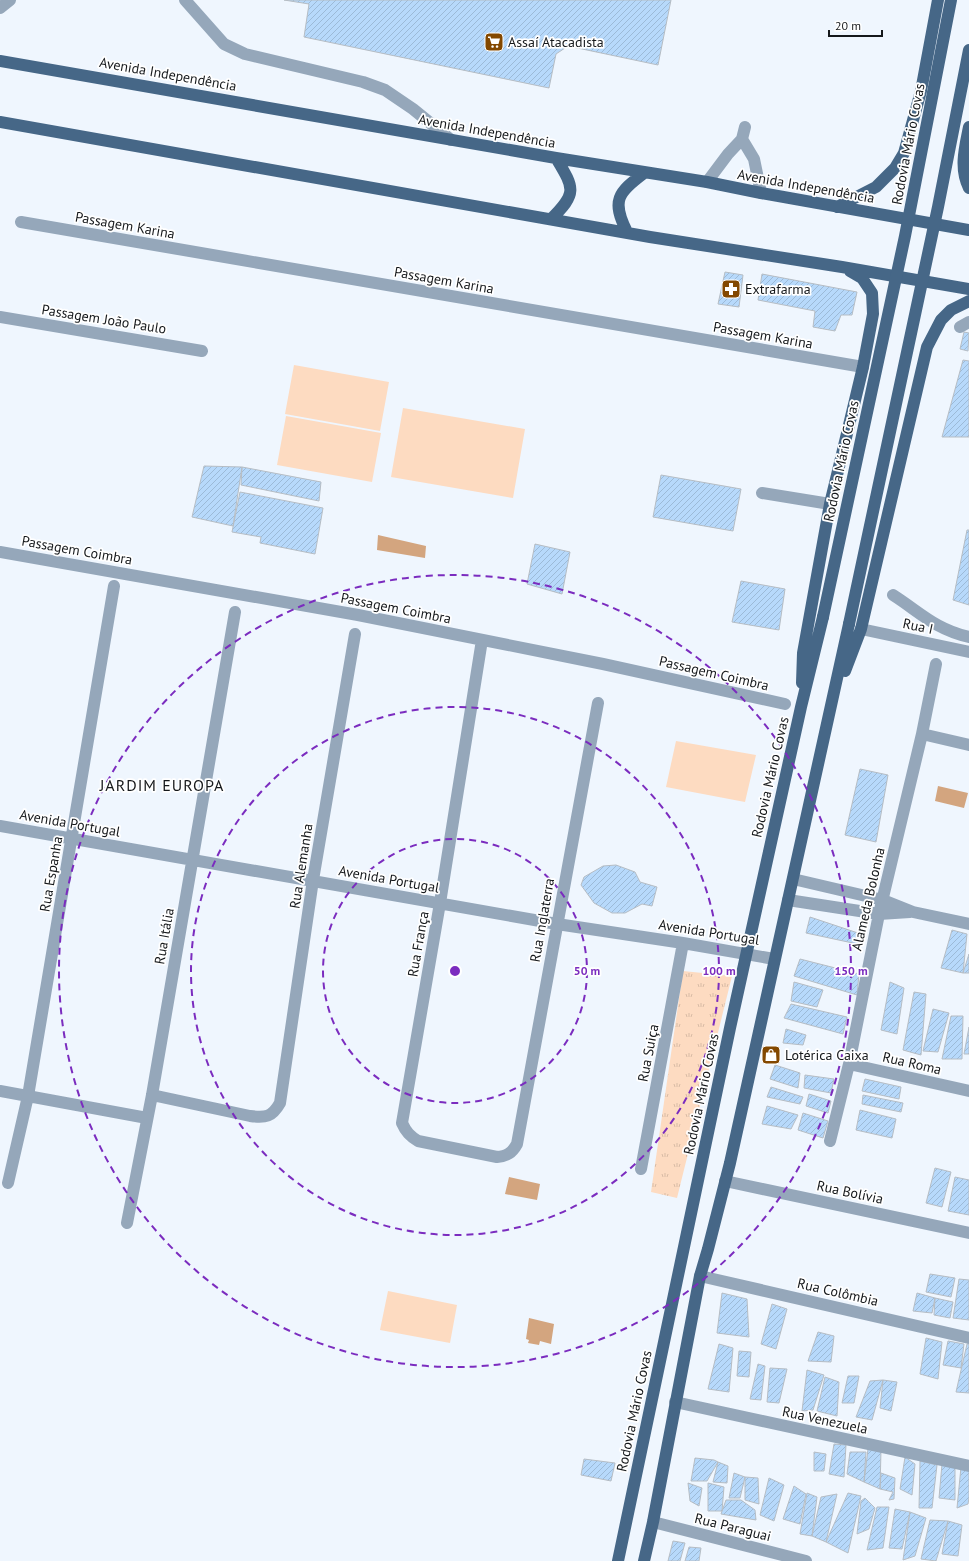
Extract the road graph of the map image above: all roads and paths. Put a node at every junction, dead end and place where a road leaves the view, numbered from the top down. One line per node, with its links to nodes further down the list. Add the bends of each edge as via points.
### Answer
1 (10, 0): 5 (street)
2 (185, 0): 10 (street, via 224,44 245,54 363,82 385,90)
3 (938, 0): 16 (main road, via 921,91 904,153 895,168 876,187)
4 (951, 0): 41 (main road, Rodovia Mário Covas, bridge, via 905,236 823,617)
5 (0, 8)
6 (969, 50): 42 (main road, bridge)
7 (0, 61): 10 (main road, Avenida Independência)
8 (0, 122): 17 (main road)
9 (969, 127): 14 (main road, via 963,158 965,180)
10 (451, 140): 11 (main road, Avenida Independência)
11 (556, 158): 12 (main road, Avenida Independência); 17 (main road, via 570,180 570,193 565,205)
12 (644, 173): 13 (main road, Avenida Independência); 20 (main road, via 625,188 619,200 619,216)
13 (707, 182): 15 (main road, Avenida Independência); 15 (street, via 744,133 754,159)
14 (969, 188)
15 (761, 193): 16 (main road, Avenida Independência)
16 (837, 207): 19 (main road, Avenida Independência)
17 (551, 219): 20 (main road)
18 (21, 222): 26 (street, Passagem Karina)
19 (966, 230)
20 (627, 232): 21 (main road)
21 (842, 267): 22 (main road); 26 (main road, via 862,278 872,293 873,314)
22 (969, 289)
23 (969, 301): 33 (main road, via 951,310 940,320 928,346)
24 (0, 318): 25 (street, Passagem João Paulo)
25 (202, 351)
26 (863, 367): 28 (main road)
27 (762, 492): 28 (street)
28 (830, 504): 41 (main road, via 802,653)
29 (0, 552): 36 (street, Passagem Coimbra, via 358,615)
30 (114, 586): 46 (street, Rua Espanha)
31 (893, 595): 35 (street, via 931,623)
32 (235, 612): 47 (street, Rua Itália)
33 (861, 629): 37 (street, Rua I); 42 (main road)
34 (355, 634): 49 (street, Rua Alemanha)
35 (969, 637)
36 (482, 640): 40 (street, Passagem Coimbra); 52 (street, Rua França)
37 (969, 652)
38 (936, 664): 43 (street, Alameda Bolonha)
39 (598, 702): 55 (street, Rua Inglaterra)
40 (785, 704)
41 (801, 707): 58 (main road, Rodovia Mário Covas)
42 (831, 710): 48 (main road)
43 (922, 734): 44 (street); 51 (street, Alameda Bolonha)
44 (969, 745)
45 (0, 826): 46 (street, Avenida Portugal)
46 (72, 839): 47 (street, Avenida Portugal); 64 (street, Rua Espanha)
47 (193, 859): 49 (street, Avenida Portugal); 63 (street, Rua Itália)
48 (793, 879): 50 (main road); 51 (street)
49 (313, 880): 52 (street, Avenida Portugal); 63 (street, Rua Alemanha, via 280,1103 276,1111 263,1118)
50 (788, 900): 54 (street); 59 (main road)
51 (882, 900): 53 (street); 54 (street, Alameda Bolonha)
52 (440, 903): 55 (street, Avenida Portugal); 67 (street, Rua França, via 402,1123 405,1131 418,1141 497,1157 508,1155)
53 (913, 912): 54 (street); 56 (street)
54 (879, 914): 60 (street, Alameda Bolonha)
55 (557, 924): 57 (street, Avenida Portugal); 67 (street, Rua Inglaterra)
56 (969, 924)
57 (683, 943): 58 (street, Avenida Portugal); 68 (street, Rua Suiça)
58 (747, 953): 59 (street, Avenida Portugal); 78 (main road, Rodovia Mário Covas)
59 (774, 958): 69 (main road)
60 (849, 1064): 62 (street, Rua Roma); 66 (street, Alameda Bolonha)
61 (0, 1091): 64 (street)
62 (969, 1091)
63 (152, 1094): 65 (street, Rua Itália)
64 (28, 1096): 65 (street); 70 (street, Rua Espanha)
65 (147, 1118): 71 (street, Rua Itália)
66 (830, 1141)
67 (517, 1144)
68 (641, 1169)
69 (725, 1181): 72 (street, Rua Bolívia); 73 (main road)
70 (8, 1183)
71 (127, 1223)
72 (969, 1233)
73 (700, 1276): 74 (street, Rua Colômbia); 75 (main road)
74 (969, 1338)
75 (676, 1402): 76 (street, Rua Venezuela); 77 (main road)
76 (969, 1466)
77 (653, 1522): 79 (main road); 80 (street, Rua Paraguai)
78 (618, 1561)
79 (644, 1561)
80 (806, 1561)

